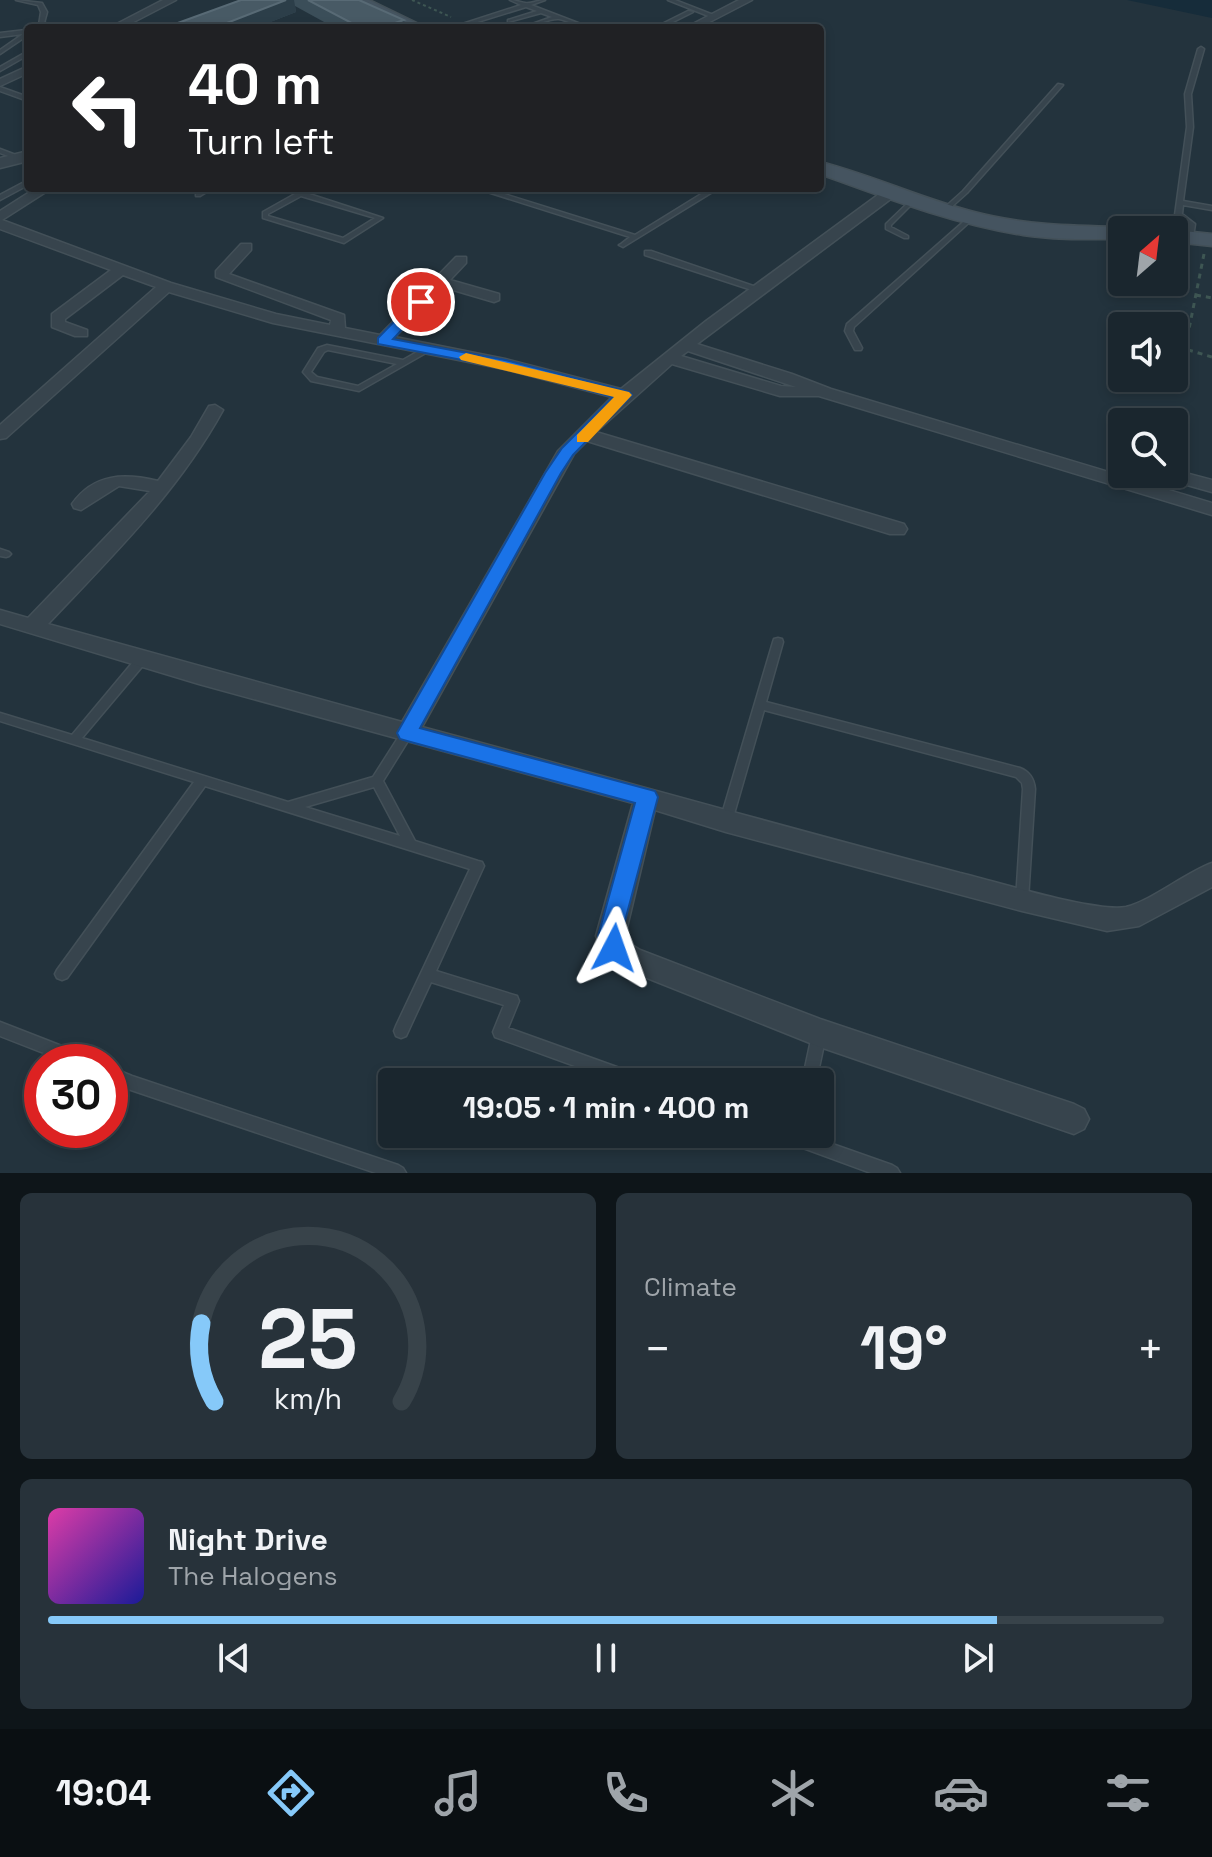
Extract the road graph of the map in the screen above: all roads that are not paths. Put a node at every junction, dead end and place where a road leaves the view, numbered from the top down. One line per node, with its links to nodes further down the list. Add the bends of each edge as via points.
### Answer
1 (18, 0): 14 (lane, via 40,4)
2 (171, 0): 15 (street)
3 (359, 0): 16 (main road)
4 (512, 0): 8 (lane)
5 (543, 0): 8 (lane)
6 (670, 0): 11 (lane)
7 (747, 0): 11 (street)
8 (527, 5): 9 (lane); 17 (lane)
9 (541, 11): 12 (lane); 13 (lane)
10 (690, 12): 20 (lane)
11 (713, 16): 21 (street)
12 (557, 17): 18 (lane); 19 (lane)
13 (510, 21)
14 (41, 24)
15 (122, 24)
16 (408, 24)
17 (467, 24)
18 (536, 24)
19 (577, 24)
20 (665, 24)
21 (698, 24)
22 (24, 32): 23 (lane)
23 (0, 35)
24 (24, 35): 26 (lane)
25 (1201, 49): 51 (lane, via 1188,94 1190,127)
26 (0, 52)
27 (24, 55): 28 (lane)
28 (0, 69)
29 (24, 71): 30 (street)
30 (0, 83)
31 (1060, 85): 53 (lane)
32 (0, 89): 33 (lane)
33 (11, 93): 34 (lane); 35 (lane)
34 (24, 98)
35 (0, 99)
36 (0, 151): 37 (lane)
37 (24, 157): 38 (street)
38 (0, 163)
39 (824, 169): 46 (main road)
40 (24, 184): 49 (lane)
41 (39, 192): 54 (street)
42 (203, 192): 48 (lane)
43 (298, 192): 47 (lane)
44 (491, 192): 59 (lane)
45 (709, 192): 59 (lane)
46 (891, 192): 50 (main road); 70 (street)
47 (301, 193): 47 (lane, via 265,217 344,241 380,218)
48 (198, 195)
49 (0, 198)
50 (913, 200): 53 (main road); 60 (lane, via 888,225)
51 (1180, 203): 52 (lane); 61 (lane, via 1178,215 1192,224)
52 (1212, 208)
53 (945, 210): 55 (main road)
54 (0, 217)
55 (971, 218): 58 (main road, via 1048,232); 76 (lane, via 850,326)
56 (0, 224): 57 (street)
57 (16, 230): 62 (street); 67 (street)
58 (1108, 233)
59 (636, 237): 63 (lane)
60 (906, 237)
61 (1196, 238)
62 (0, 239)
63 (623, 245)
64 (246, 247): 72 (street, via 224,269 224,277 339,318)
65 (648, 253): 70 (lane)
66 (461, 260): 68 (street)
67 (122, 269): 69 (street); 73 (street, via 57,317 57,324)
68 (440, 282): 71 (street); 74 (street)
69 (166, 286): 72 (street); 83 (street)
70 (758, 289): 75 (street)
71 (494, 297)
72 (337, 331): 74 (street)
73 (81, 333)
74 (383, 341): 77 (street)
75 (685, 345): 78 (street); 80 (street)
76 (858, 348)
77 (427, 350): 79 (lane); 81 (street)
78 (670, 358): 80 (street, via 780,391); 81 (street)
79 (404, 363): 79 (lane, via 327,347 307,372 314,379 359,389)
80 (825, 393): 85 (street)
81 (624, 395): 84 (street)
82 (215, 410): 88 (street, via 202,436)
83 (0, 434)
84 (587, 435): 92 (street); 99 (street, via 567,451 553,473)
85 (1108, 470)
86 (1188, 479): 87 (street)
87 (1212, 486)
88 (161, 488): 90 (street, via 117,479); 94 (street)
89 (1163, 488): 91 (street)
90 (81, 504)
91 (1212, 509)
92 (897, 529)
93 (0, 617): 94 (street)
94 (32, 627): 96 (street)
95 (778, 642): 97 (lane)
96 (142, 659): 99 (street); 100 (lane)
97 (760, 705): 105 (lane); 108 (lane, via 1020,773 1029,789)
98 (0, 717): 100 (lane)
99 (407, 733): 102 (lane); 103 (street)
100 (74, 740): 101 (lane)
101 (202, 780): 104 (lane); 109 (lane)
102 (377, 781): 104 (lane); 106 (lane)
103 (647, 797): 105 (street); 113 (street, via 609,936 614,948)
104 (289, 807): 106 (lane)
105 (726, 822): 108 (street)
106 (411, 845): 110 (lane, via 478,866)
107 (1212, 874): 108 (street, via 1130,918 1107,919)
108 (1022, 900)
109 (62, 974)
110 (427, 974): 112 (lane); 115 (lane, via 512,1001 500,1032)
111 (0, 1029): 114 (lane)
112 (401, 1031)
113 (820, 1033): 116 (lane); 118 (street)
114 (39, 1044)
115 (600, 1068)
116 (812, 1068)
117 (128, 1082): 120 (lane)
118 (1074, 1119)
119 (826, 1148): 121 (lane)
120 (398, 1173)
121 (892, 1173)

